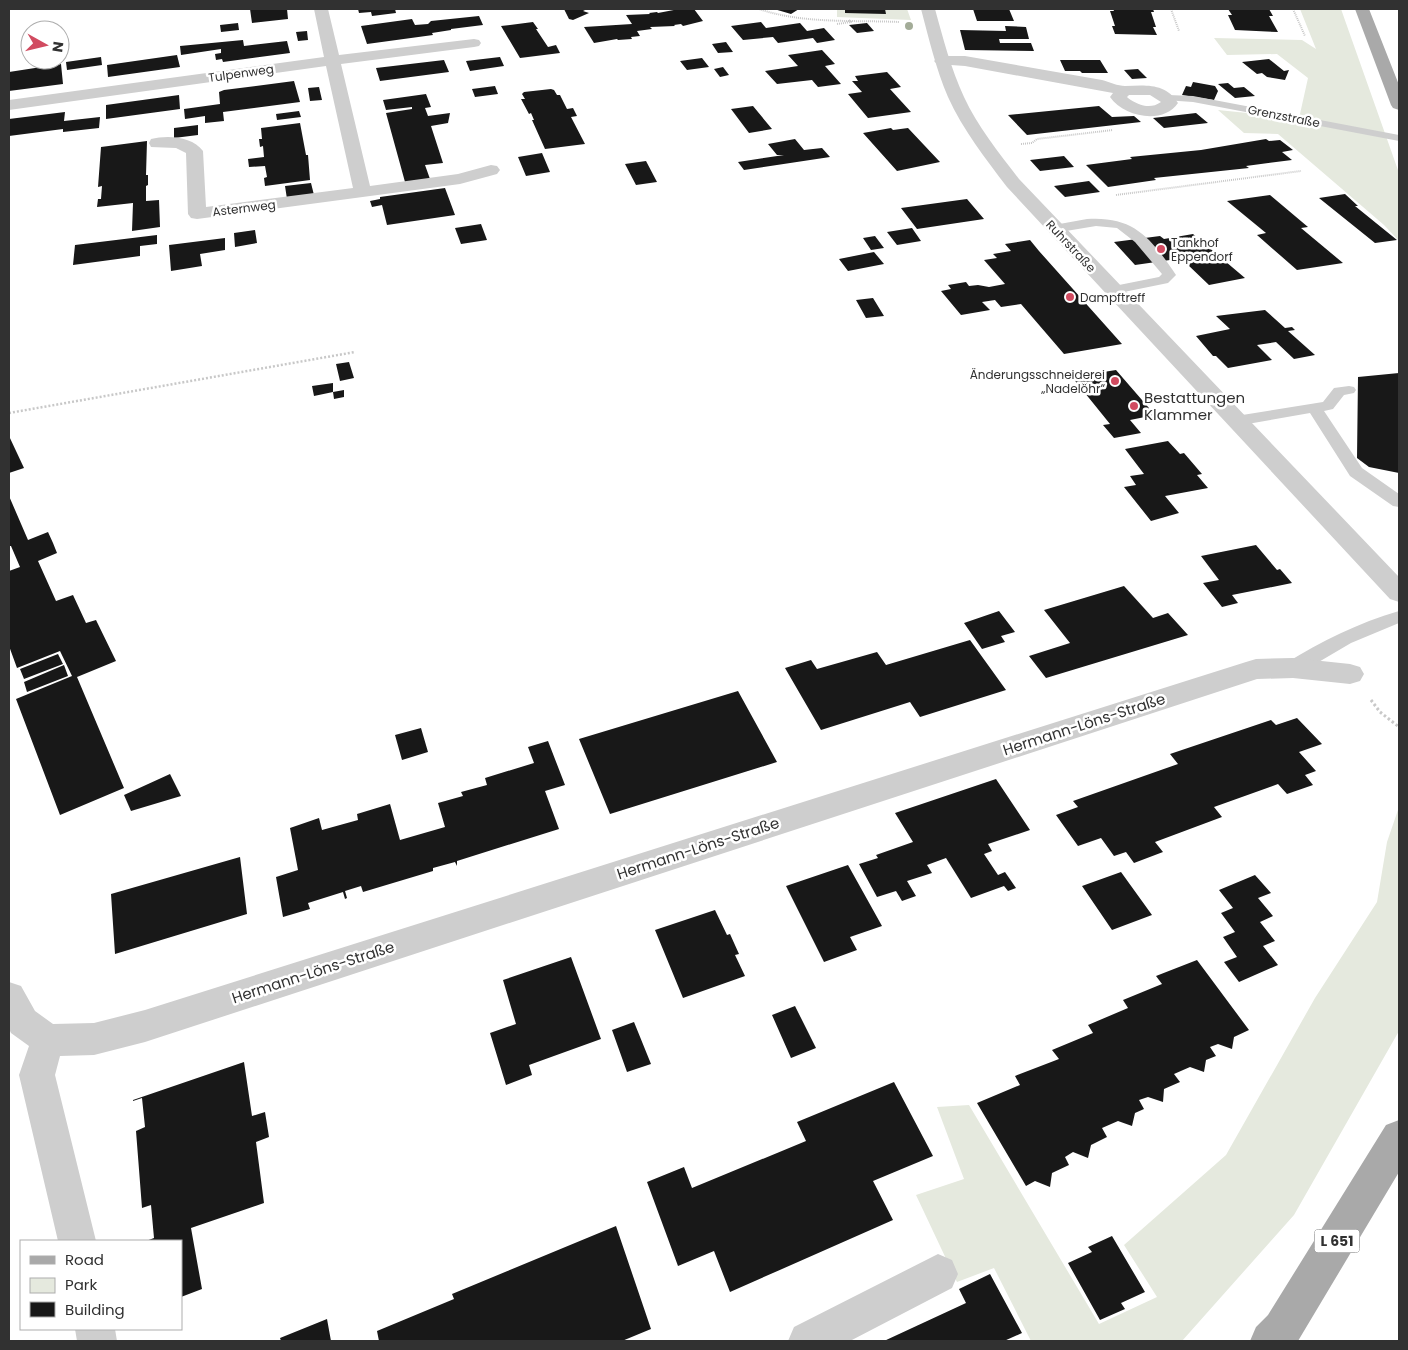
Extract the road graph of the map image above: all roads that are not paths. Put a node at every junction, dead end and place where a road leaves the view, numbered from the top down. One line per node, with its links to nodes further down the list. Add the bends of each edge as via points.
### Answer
1 (322, 9): 5 (street)
2 (1362, 9): 10 (main road)
3 (930, 16): 6 (street, Ruhrstraße)
4 (474, 43): 5 (street, Tulpenweg)
5 (333, 60): 9 (street, Tulpenweg); 14 (street)
6 (942, 60): 7 (street, Grenzstraße, via 965,61); 15 (street, Ruhrstraße, via 956,98 985,148)
7 (1123, 91): 8 (street, Grenzstraße, via 1147,90); 8 (street, via 1118,97 1123,104 1145,111 1167,107 1170,103)
8 (1168, 98): 11 (lane, Grenzstraße, via 1193,99)
9 (9, 105)
10 (1399, 105)
11 (1399, 138)
12 (157, 143): 14 (street, Asternweg, via 179,143 194,150 197,214)
13 (491, 170): 14 (street, Asternweg, via 460,179)
14 (363, 193)
15 (1054, 229): 16 (street, Ruhrstraße); 16 (lane, via 1094,223 1122,225 1161,261 1169,275 1163,280)
16 (1114, 290): 19 (street, Ruhrstraße)
17 (1349, 390): 18 (lane, via 1339,391 1328,406)
18 (1314, 408): 19 (lane); 20 (lane, via 1356,472)
19 (1236, 421): 21 (street, Ruhrstraße)
20 (1399, 502)
21 (1348, 537): 22 (street, Ruhrstraße); 23 (street, Ruhrstraße)
22 (1399, 567)
23 (1399, 593)
24 (1399, 618): 25 (lane, via 1344,636)
25 (1293, 668): 26 (street, Hermann-Löns-Straße); 28 (street, Hermann-Löns-Straße, via 1256,669 145,1026 94,1039)
26 (1350, 674)
27 (9, 997): 28 (street, via 23,1022)
28 (48, 1040): 30 (street, via 37,1075)
29 (1399, 1138): 33 (main road, L 651, via 1282,1328)
30 (77, 1240)
31 (938, 1274): 32 (street)
32 (808, 1341)
33 (1270, 1341)

